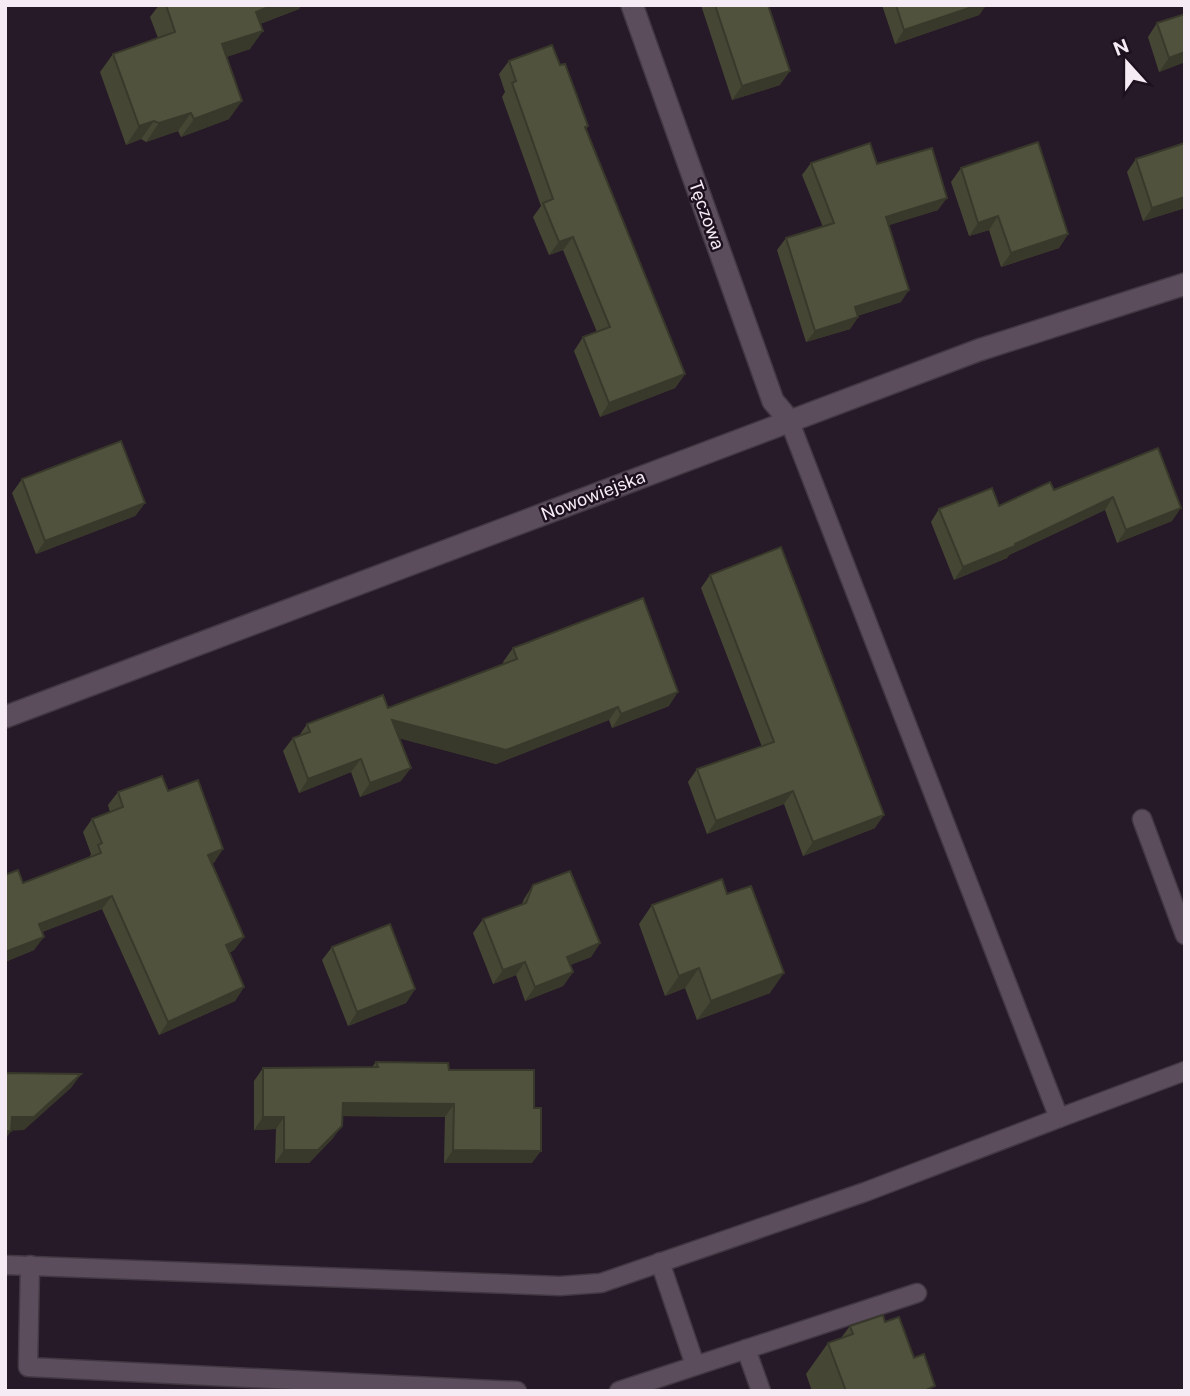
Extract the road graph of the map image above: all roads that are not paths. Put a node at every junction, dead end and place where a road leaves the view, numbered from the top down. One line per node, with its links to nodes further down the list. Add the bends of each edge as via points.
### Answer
1 (632, 5): 3 (street, Tęczowa, via 773,401)
2 (1185, 284): 3 (street, Nowowiejska, via 979,350)
3 (789, 420): 4 (street, Nowowiejska); 8 (lane)
4 (5, 717)
5 (1142, 819): 6 (lane)
6 (1185, 935)
7 (1185, 1071): 8 (lane)
8 (1059, 1118): 9 (lane, via 865,1192)
9 (660, 1262): 11 (lane, via 601,1283 560,1286); 14 (lane)
10 (5, 1265): 11 (lane)
11 (30, 1265): 15 (lane, via 28,1367)
12 (917, 1293): 13 (lane)
13 (746, 1349): 14 (lane); 18 (lane)
14 (695, 1365): 17 (lane)
15 (206, 1383): 16 (lane)
16 (517, 1391)
17 (619, 1391)
18 (761, 1391)

